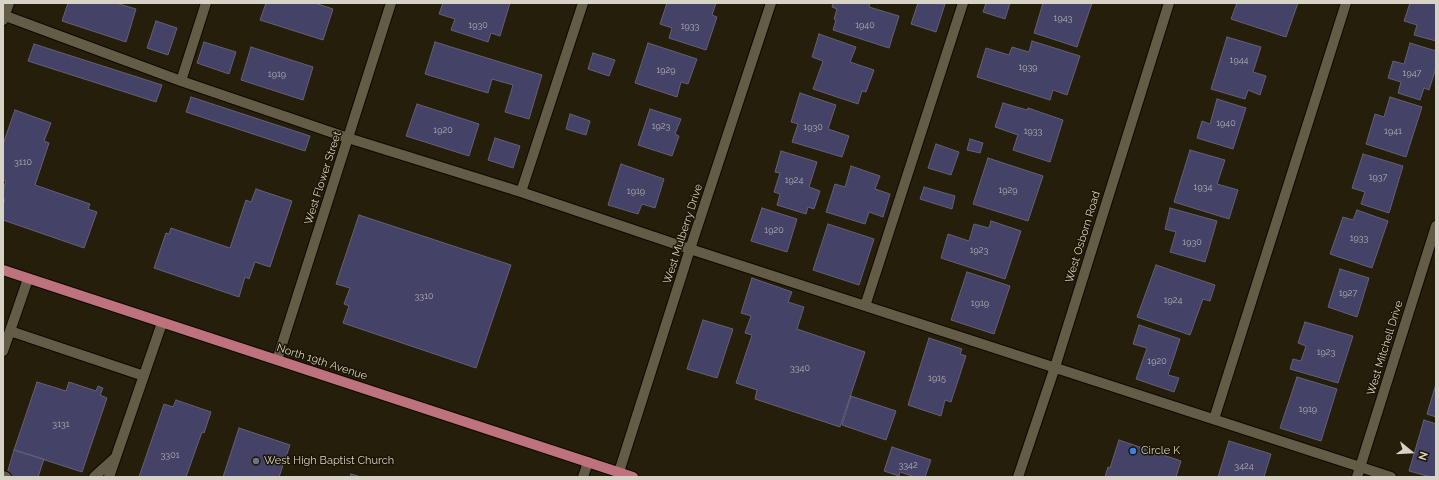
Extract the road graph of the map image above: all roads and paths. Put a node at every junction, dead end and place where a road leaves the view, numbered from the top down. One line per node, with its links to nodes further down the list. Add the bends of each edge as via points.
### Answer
1 (9, 3): 9 (street)
2 (206, 3): 10 (street)
3 (391, 3): 11 (street, West Flower Street)
4 (583, 3): 12 (street)
5 (771, 3): 14 (street, West Mulberry Drive)
6 (963, 3): 17 (street)
7 (1169, 3): 22 (street, West Osborn Road)
8 (1346, 3): 24 (street)
9 (3, 17): 10 (street)
10 (181, 81): 11 (street)
11 (348, 138): 12 (street); 21 (street, West Flower Street)
12 (521, 192): 14 (street)
13 (1436, 226): 27 (street, West Mitchell Drive)
14 (690, 249): 17 (street); 28 (street, West Mulberry Drive)
15 (3, 270): 16 (main road, North 19th Avenue)
16 (28, 279): 18 (main road, North 19th Avenue); 19 (street)
17 (864, 306): 22 (street)
18 (162, 323): 21 (main road, North 19th Avenue); 23 (street)
19 (10, 331): 20 (street); 23 (street)
20 (3, 351)
21 (277, 360): 26 (main road, North 19th Avenue)
22 (1055, 367): 24 (street); 33 (street, West Osborn Road)
23 (144, 376): 25 (street)
24 (1214, 419): 27 (street)
25 (115, 458): 29 (street); 30 (street)
26 (588, 462): 28 (main road, North 19th Avenue); 31 (street)
27 (1360, 467): 34 (street, West Mitchell Drive); 35 (street)
28 (618, 472): 32 (main road, North 19th Avenue)
29 (94, 477)
30 (109, 477)
31 (583, 477)
32 (633, 477)
33 (1018, 477)
34 (1357, 477)
35 (1391, 477)

